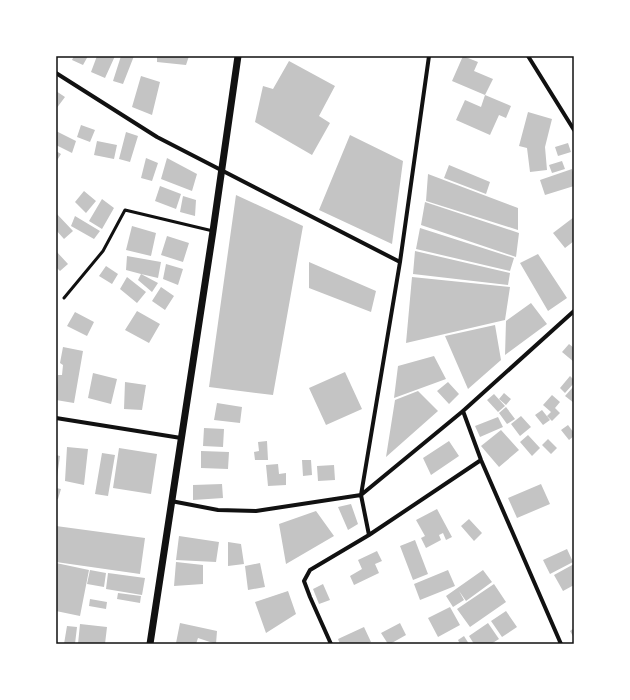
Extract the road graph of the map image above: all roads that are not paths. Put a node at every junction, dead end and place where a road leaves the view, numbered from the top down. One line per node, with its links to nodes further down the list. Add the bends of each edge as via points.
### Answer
1 (238, 56): 6 (street)
2 (429, 56): 8 (street)
3 (528, 56): 5 (street)
4 (56, 72): 6 (street, via 144,130)
5 (574, 130)
6 (221, 170): 7 (street); 8 (street)
7 (213, 231): 9 (lane, via 125,210 103,251); 13 (street)
8 (400, 262): 15 (street)
9 (64, 298)
10 (574, 311): 11 (street)
11 (463, 411): 14 (street); 15 (street)
12 (56, 418): 13 (street)
13 (181, 438): 16 (street)
14 (482, 460): 17 (street); 20 (street)
15 (361, 495): 16 (street, via 256,510 218,510); 17 (street)
16 (171, 501): 18 (street)
17 (370, 535): 19 (street, via 310,570 304,581)
18 (150, 644)
19 (331, 644)
20 (561, 644)

